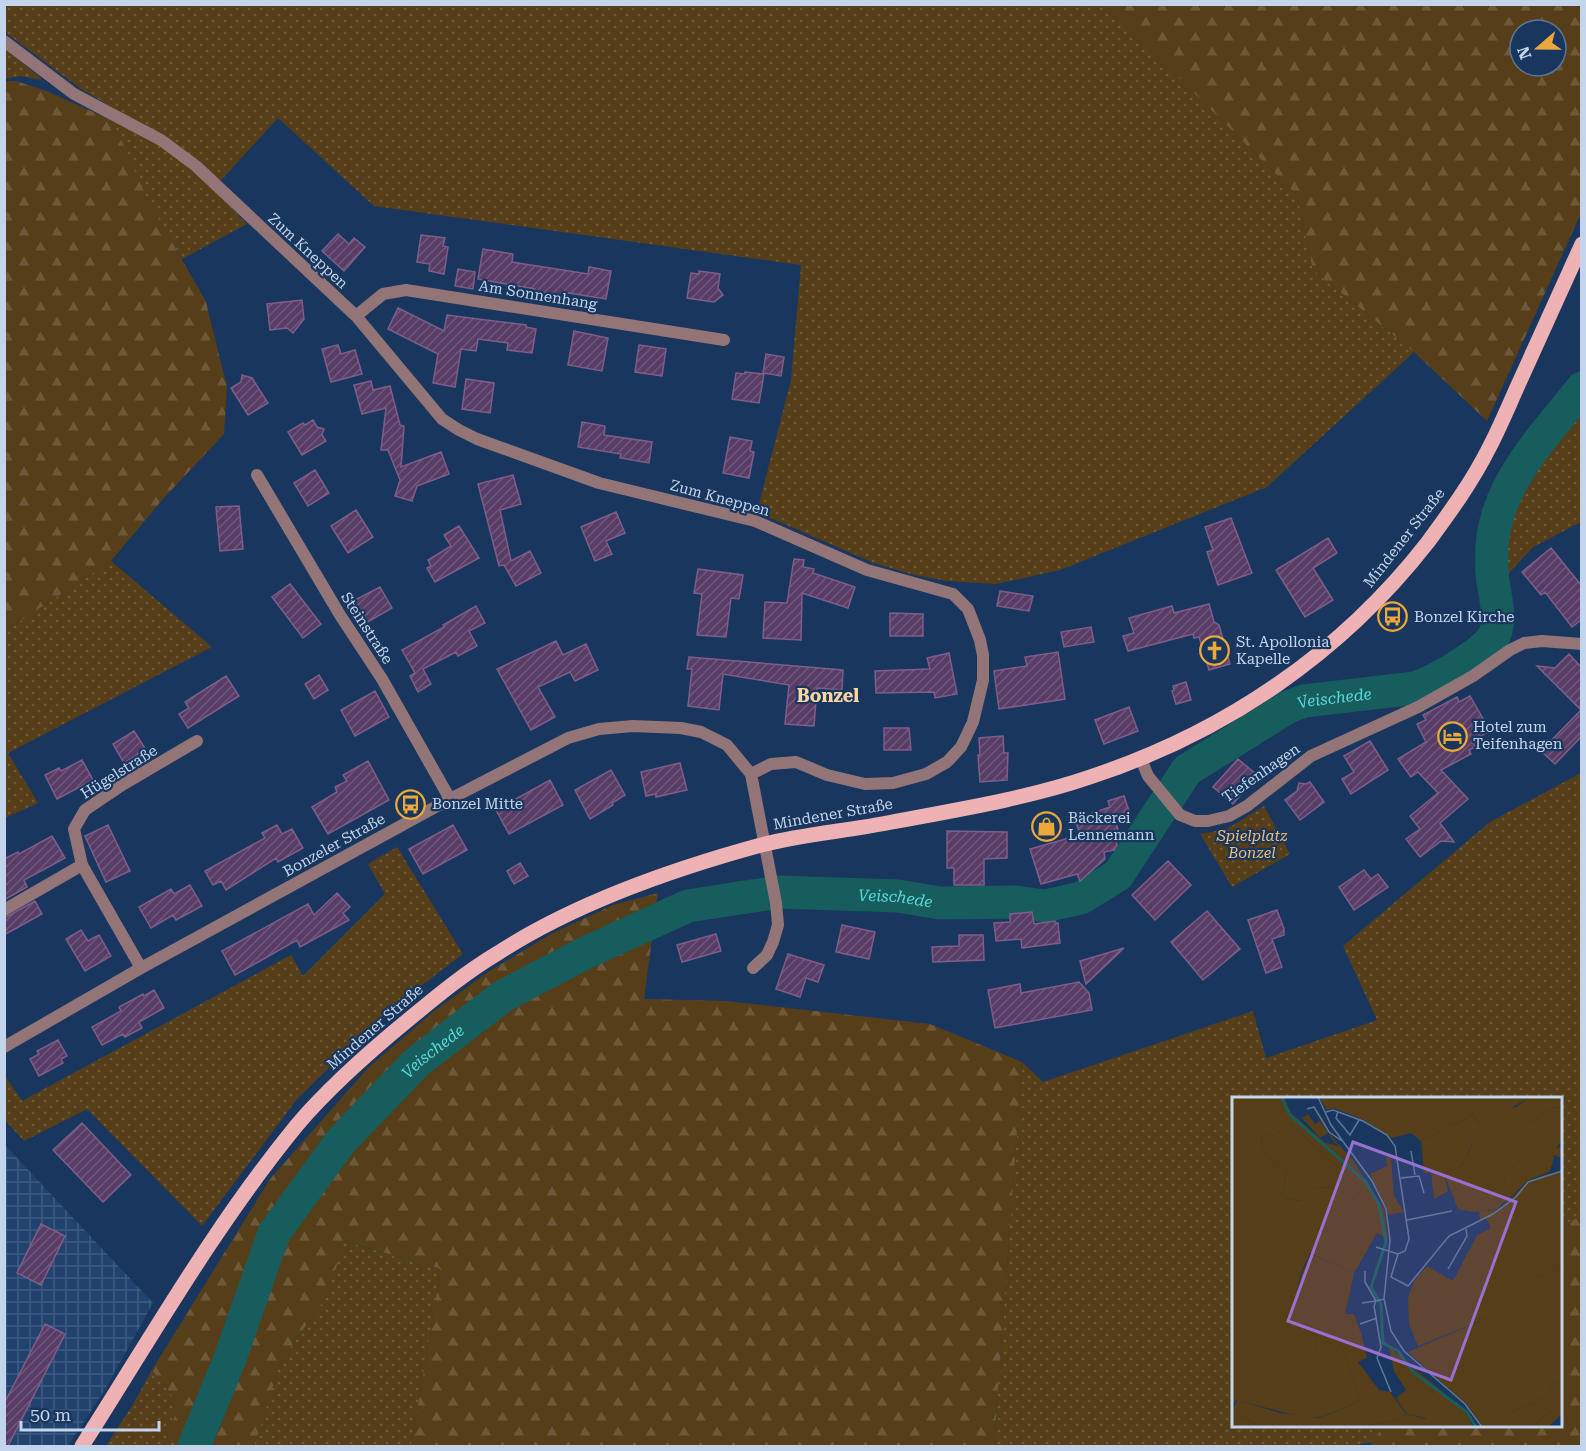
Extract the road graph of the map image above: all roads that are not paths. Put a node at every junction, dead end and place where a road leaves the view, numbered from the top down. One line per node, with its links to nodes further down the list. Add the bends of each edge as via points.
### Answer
1 (4, 41): 3 (street, Zum Kneppen, via 74,94 161,140 196,166)
2 (1581, 244): 8 (main road, Mindener Straße, via 1488,450 1454,507 1400,578 1337,640 1289,677 1193,735)
3 (356, 316): 4 (street, Am Sonnenhang, via 383,294 406,290); 9 (street, Zum Kneppen, via 442,419 477,439 599,483 754,520 867,570 953,594 968,609 981,640 983,680 973,722 961,747 947,762 926,774 893,783 837,777 796,762 771,764)
4 (724, 340)
5 (257, 475): 10 (street, Steinstraße)
6 (1581, 644): 8 (street, Tiefenhagen, via 1524,643 1418,707 1311,756 1229,816 1195,821 1180,815 1148,776)
7 (197, 741): 12 (street, Hügelstraße, via 85,810 75,829)
8 (1141, 759): 11 (main road, Mindener Straße, via 1034,792 889,823)
9 (751, 774): 10 (street, Bonzeler Straße, via 728,745 701,732 633,726 599,729 568,738); 11 (street, Bonzeler Straße)
10 (450, 799): 14 (street, Bonzeler Straße)
11 (764, 844): 15 (street, Bonzeler Straße, via 778,925 767,956); 17 (main road, Mindener Straße, via 660,876 534,931 432,1000 362,1058 300,1121 246,1191 163,1314)
12 (82, 865): 13 (street); 14 (street, Hügelstraße)
13 (4, 910)
14 (141, 968): 16 (street, Bonzeler Straße)
15 (753, 969)
16 (4, 1047)
17 (82, 1446)

